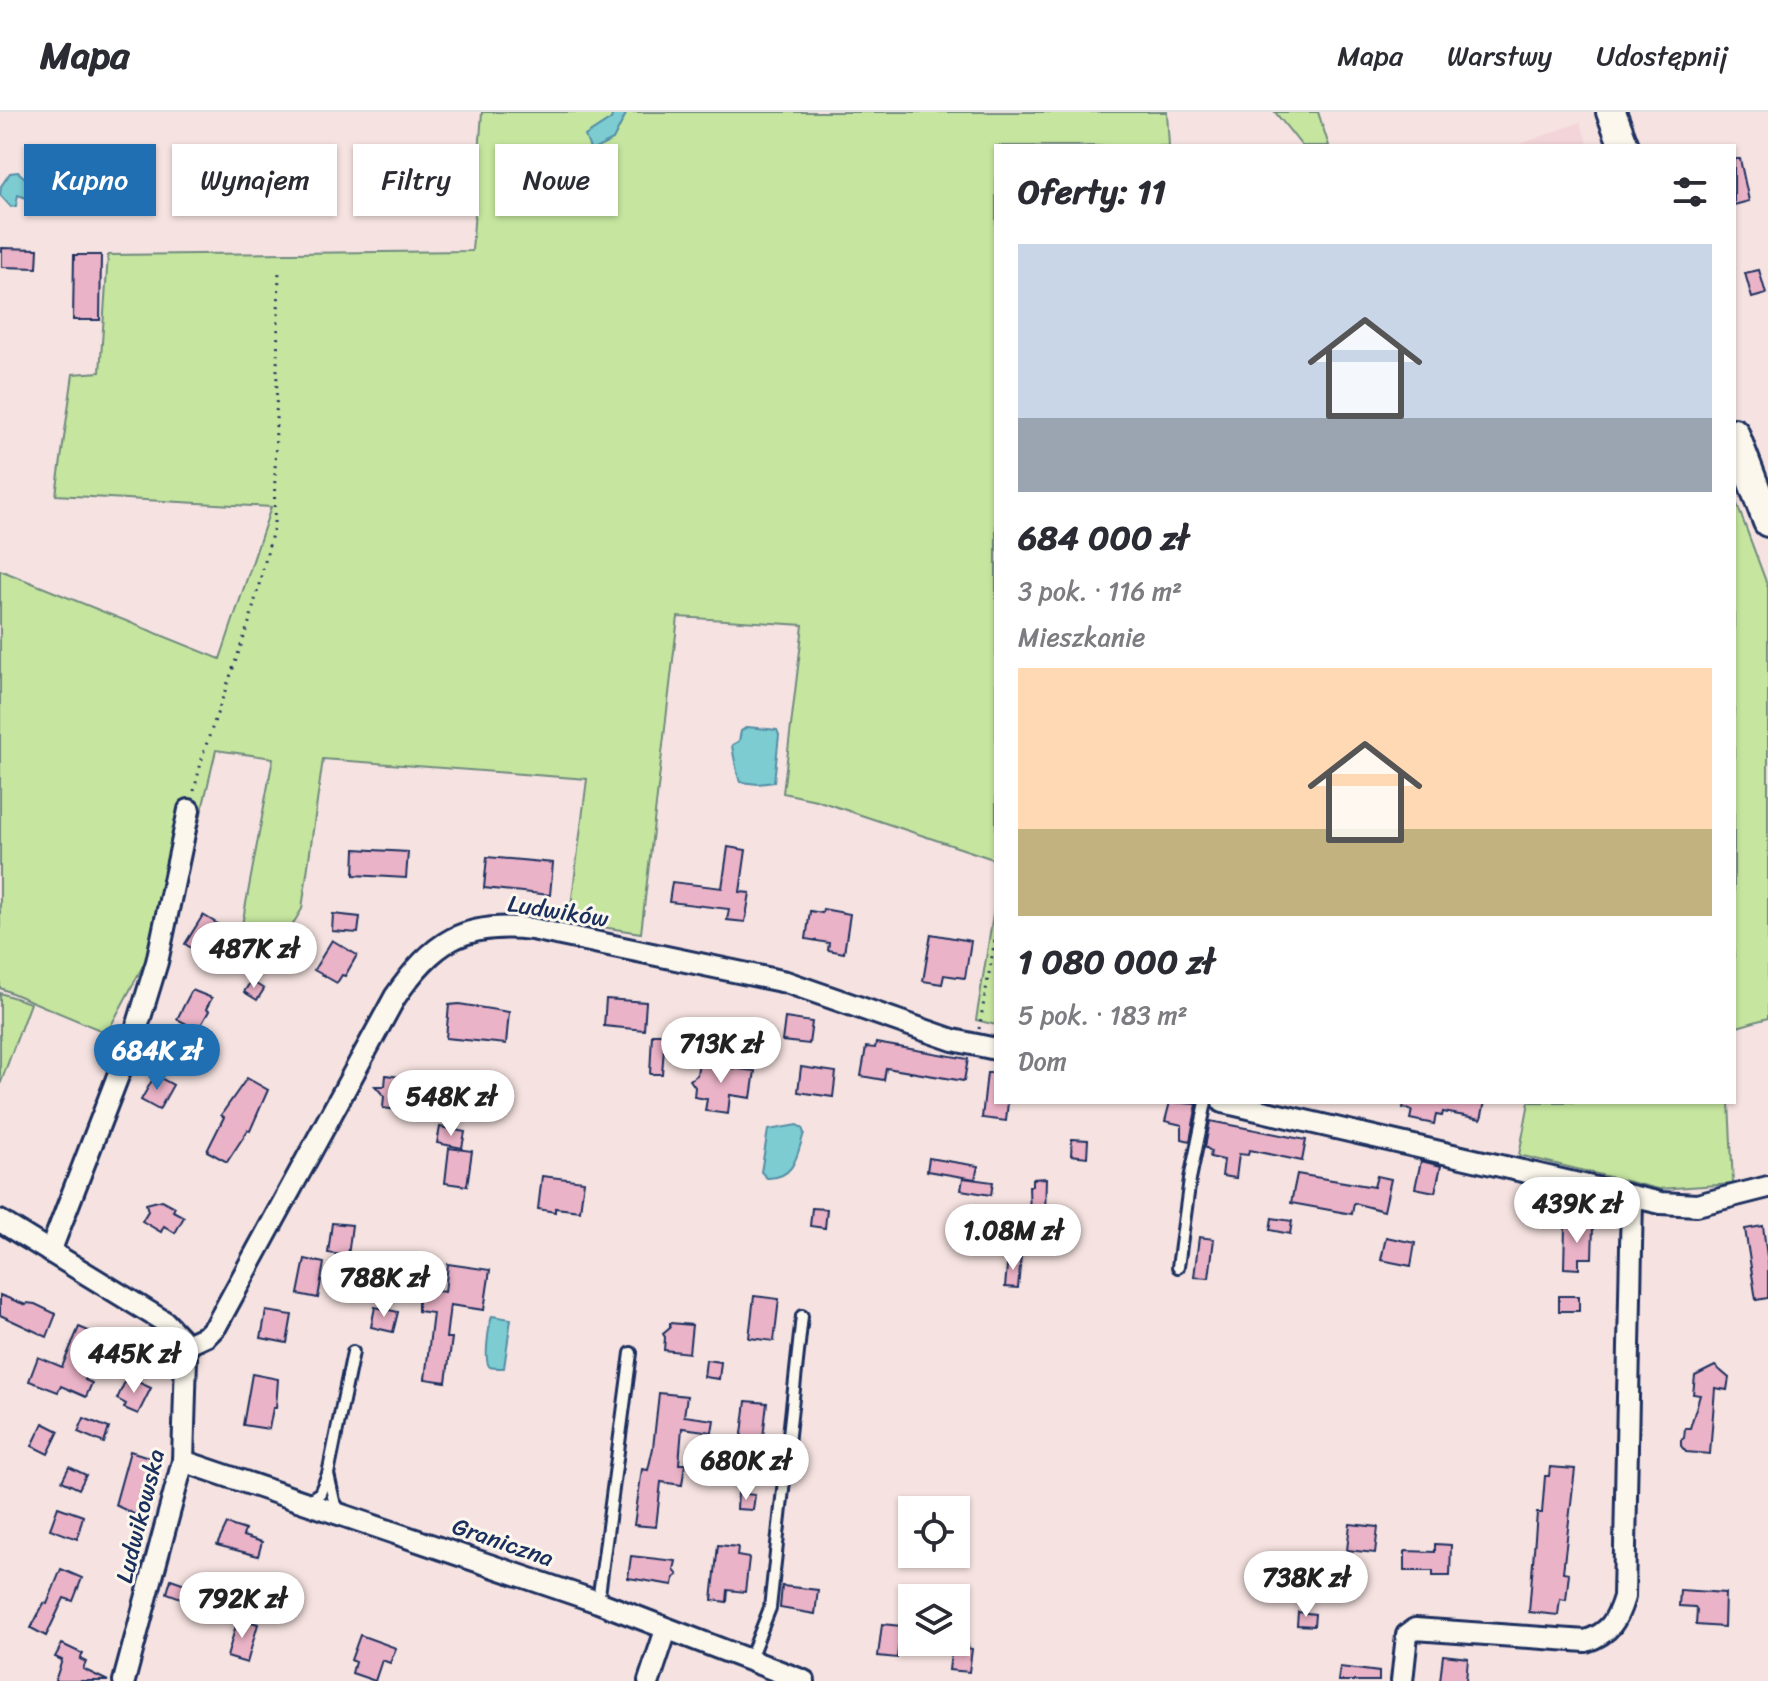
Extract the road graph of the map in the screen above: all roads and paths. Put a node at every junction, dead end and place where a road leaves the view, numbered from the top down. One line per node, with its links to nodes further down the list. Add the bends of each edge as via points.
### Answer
1 (1611, 112): 2 (main road)
2 (1623, 144)
3 (279, 268): 6 (path, via 274,526 261,584)
4 (1736, 438): 5 (main road)
5 (1768, 522)
6 (189, 810): 14 (street, via 157,962 138,1024)
7 (994, 957): 8 (path)
8 (986, 1047): 18 (street, Ludwików, via 786,982 532,929 483,927 463,933 444,942 411,974 216,1326)
9 (1206, 1104): 15 (lane)
10 (1232, 1104): 12 (street)
11 (1768, 1187): 12 (street, via 1697,1205)
12 (1632, 1197): 32 (street, via 1624,1597 1618,1615 1603,1636 1586,1641 1415,1629 1407,1635)
13 (0, 1221): 14 (street)
14 (50, 1252): 18 (street, via 165,1322)
15 (1178, 1267)
16 (802, 1316): 28 (lane, via 770,1608)
17 (143, 1329): 21 (path)
18 (184, 1346): 22 (street, Ludwikowska)
19 (353, 1352): 23 (lane)
20 (631, 1353): 26 (lane)
21 (166, 1367)
22 (183, 1461): 24 (street, Graniczna); 29 (street, Ludwikowska)
23 (328, 1474): 24 (lane, via 320,1493); 25 (lane)
24 (306, 1502): 25 (street, Graniczna)
25 (343, 1515): 26 (street, Graniczna)
26 (598, 1602): 27 (street, Graniczna)
27 (666, 1630): 28 (street, Graniczna); 30 (street)
28 (749, 1661): 31 (street, Graniczna)
29 (124, 1681)
30 (649, 1681)
31 (804, 1681)
32 (1402, 1681)

